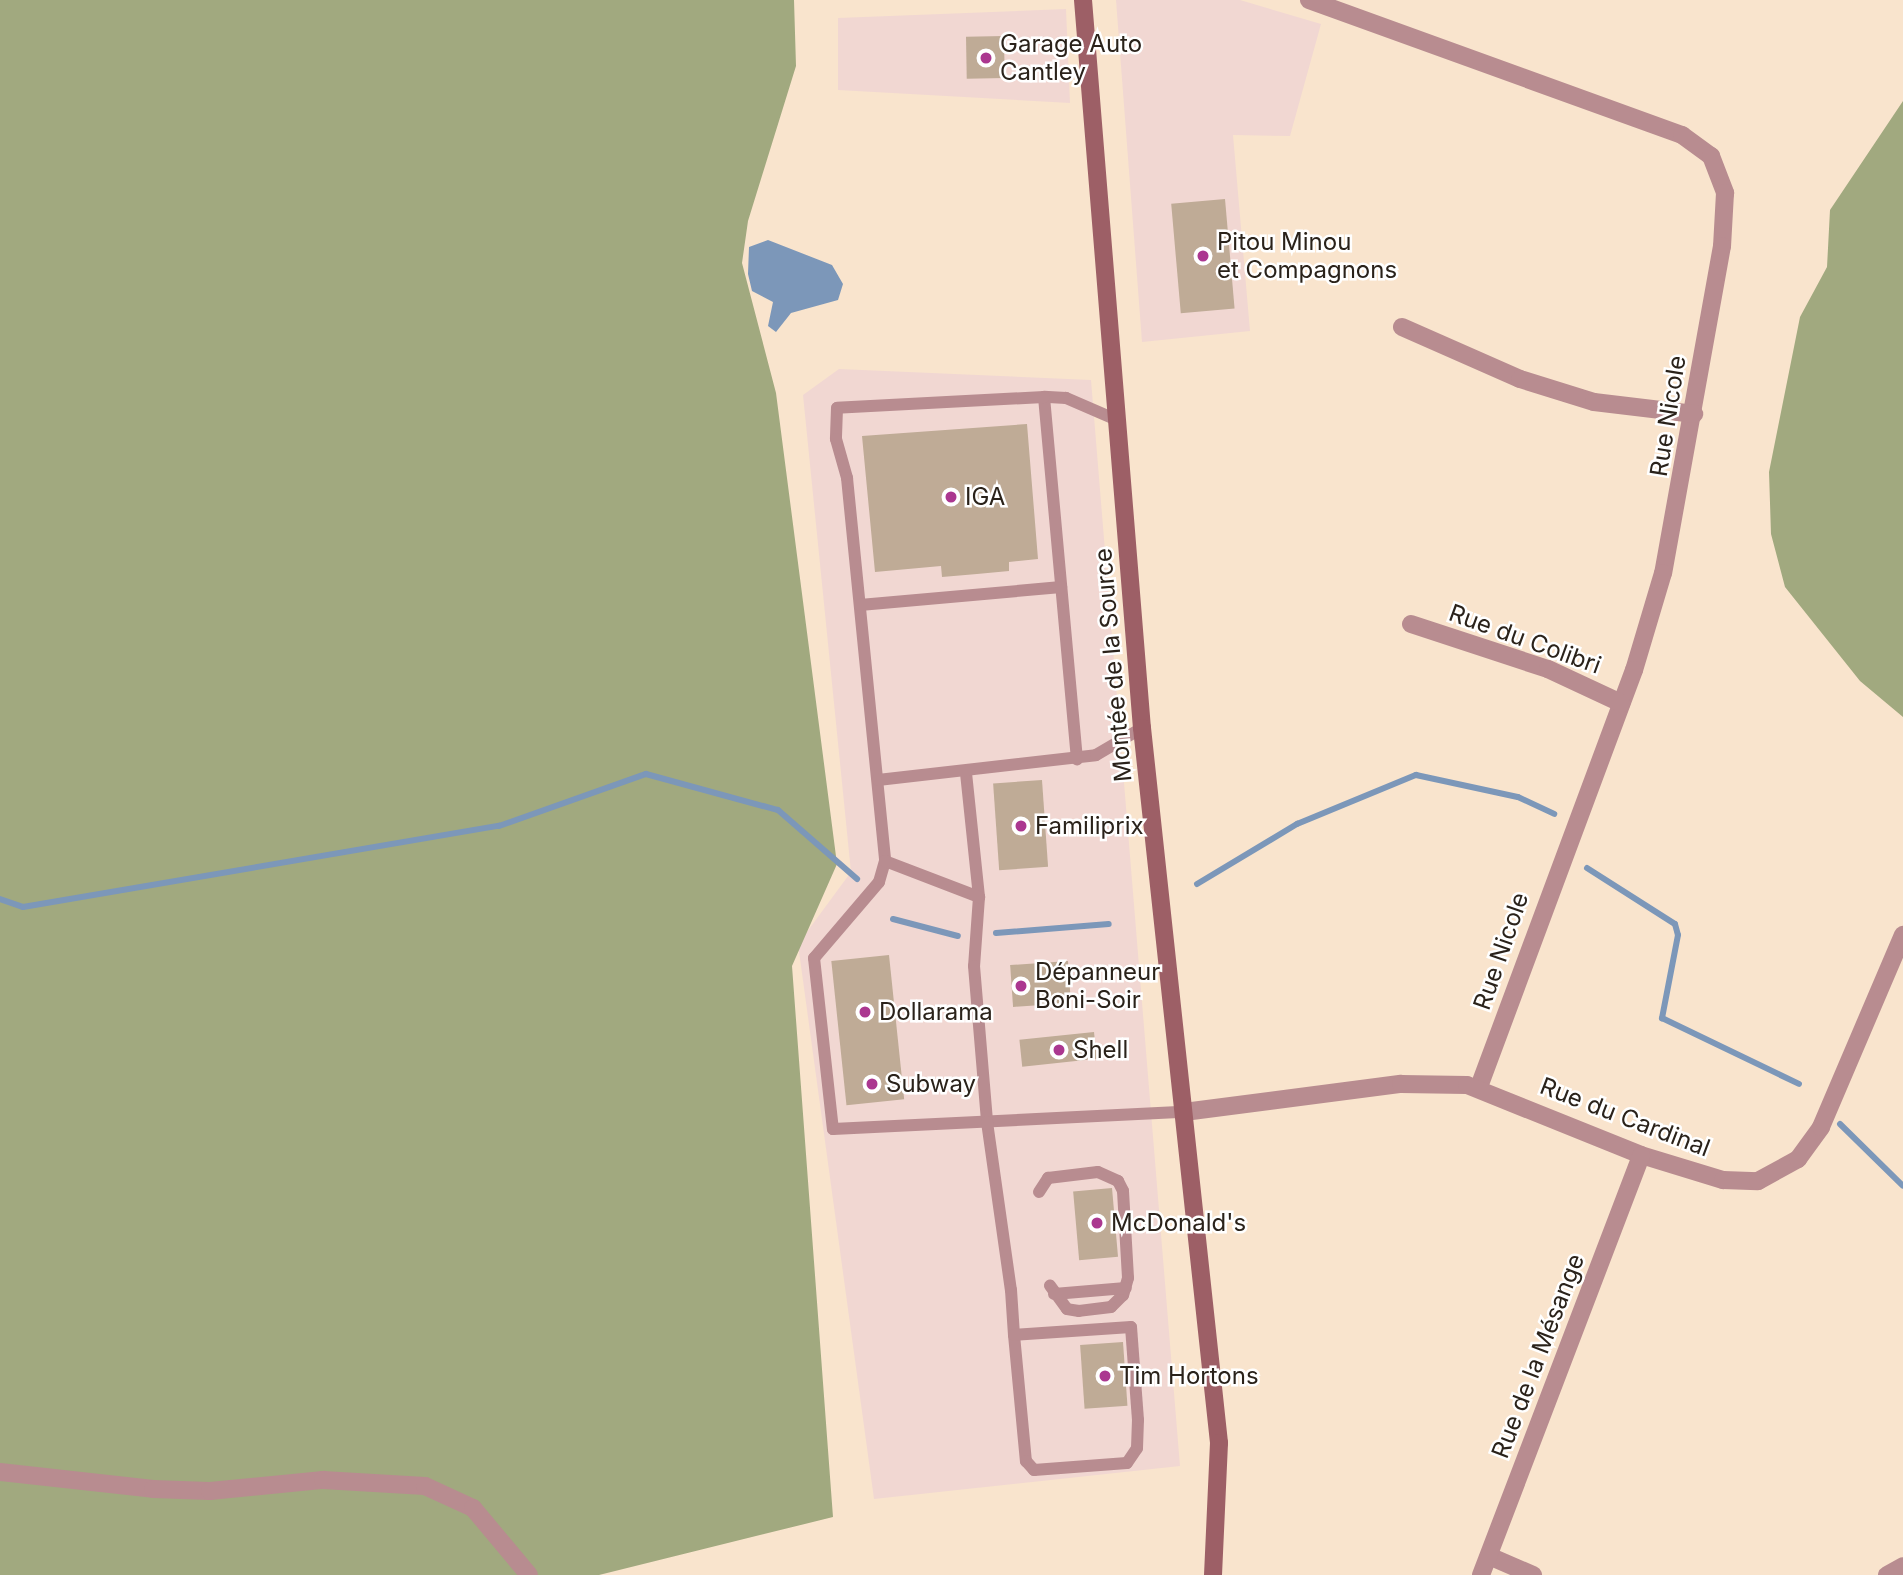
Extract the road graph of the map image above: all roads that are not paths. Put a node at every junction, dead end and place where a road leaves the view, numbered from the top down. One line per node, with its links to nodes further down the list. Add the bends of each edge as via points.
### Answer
1 (1083, 0): 6 (main road, Montée de la Source)
2 (1309, 0): 5 (street, Rue Nicole, via 1597,101 1682,135 1711,156 1727,213)
3 (1402, 327): 5 (street, via 1520,379 1594,402)
4 (1044, 397): 6 (lane, via 1066,398); 7 (lane); 8 (lane, via 838,408 836,439 847,478)
5 (1694, 414): 10 (street, Rue Nicole, via 1665,563)
6 (1117, 420): 11 (main road, Montée de la Source)
7 (1061, 587): 8 (lane); 12 (lane)
8 (860, 606): 14 (lane)
9 (1411, 624): 10 (street, Rue du Colibri, via 1548,669)
10 (1620, 702): 18 (street, Rue Nicole)
11 (1142, 728): 12 (lane, via 1114,749); 19 (main road, Montée de la Source)
12 (1077, 759): 13 (lane)
13 (966, 773): 14 (lane); 16 (lane)
14 (878, 780): 15 (lane)
15 (885, 861): 16 (lane); 20 (lane, via 879,882 814,958 833,1129)
16 (979, 897): 20 (lane, via 974,966)
17 (1903, 935): 21 (street, Rue du Cardinal, via 1821,1127 1798,1159 1769,1177 1746,1181 1723,1180)
18 (1479, 1087): 19 (street, Rue du Cardinal, via 1434,1081); 21 (street, Rue du Cardinal)
19 (1184, 1112): 20 (lane); 29 (main road, Montée de la Source, via 1219,1443)
20 (987, 1122): 24 (lane)
21 (1641, 1155): 26 (street, Rue de la Mésange)
22 (1039, 1192): 23 (lane, via 1048,1178 1098,1172 1118,1181 1126,1288 1111,1307 1093,1311 1067,1309)
23 (1052, 1290)
24 (1014, 1335): 24 (lane, via 1131,1326 1136,1448 1127,1463 1034,1470 1026,1461)
25 (0, 1472): 28 (street, via 153,1489 263,1488 323,1480 425,1486 473,1508)
26 (1489, 1556): 30 (street, Rue de la Mésange); 31 (street)
27 (1903, 1566): 32 (street)
28 (529, 1575)
29 (1213, 1575)
30 (1481, 1575)
31 (1533, 1575)
32 (1887, 1575)

